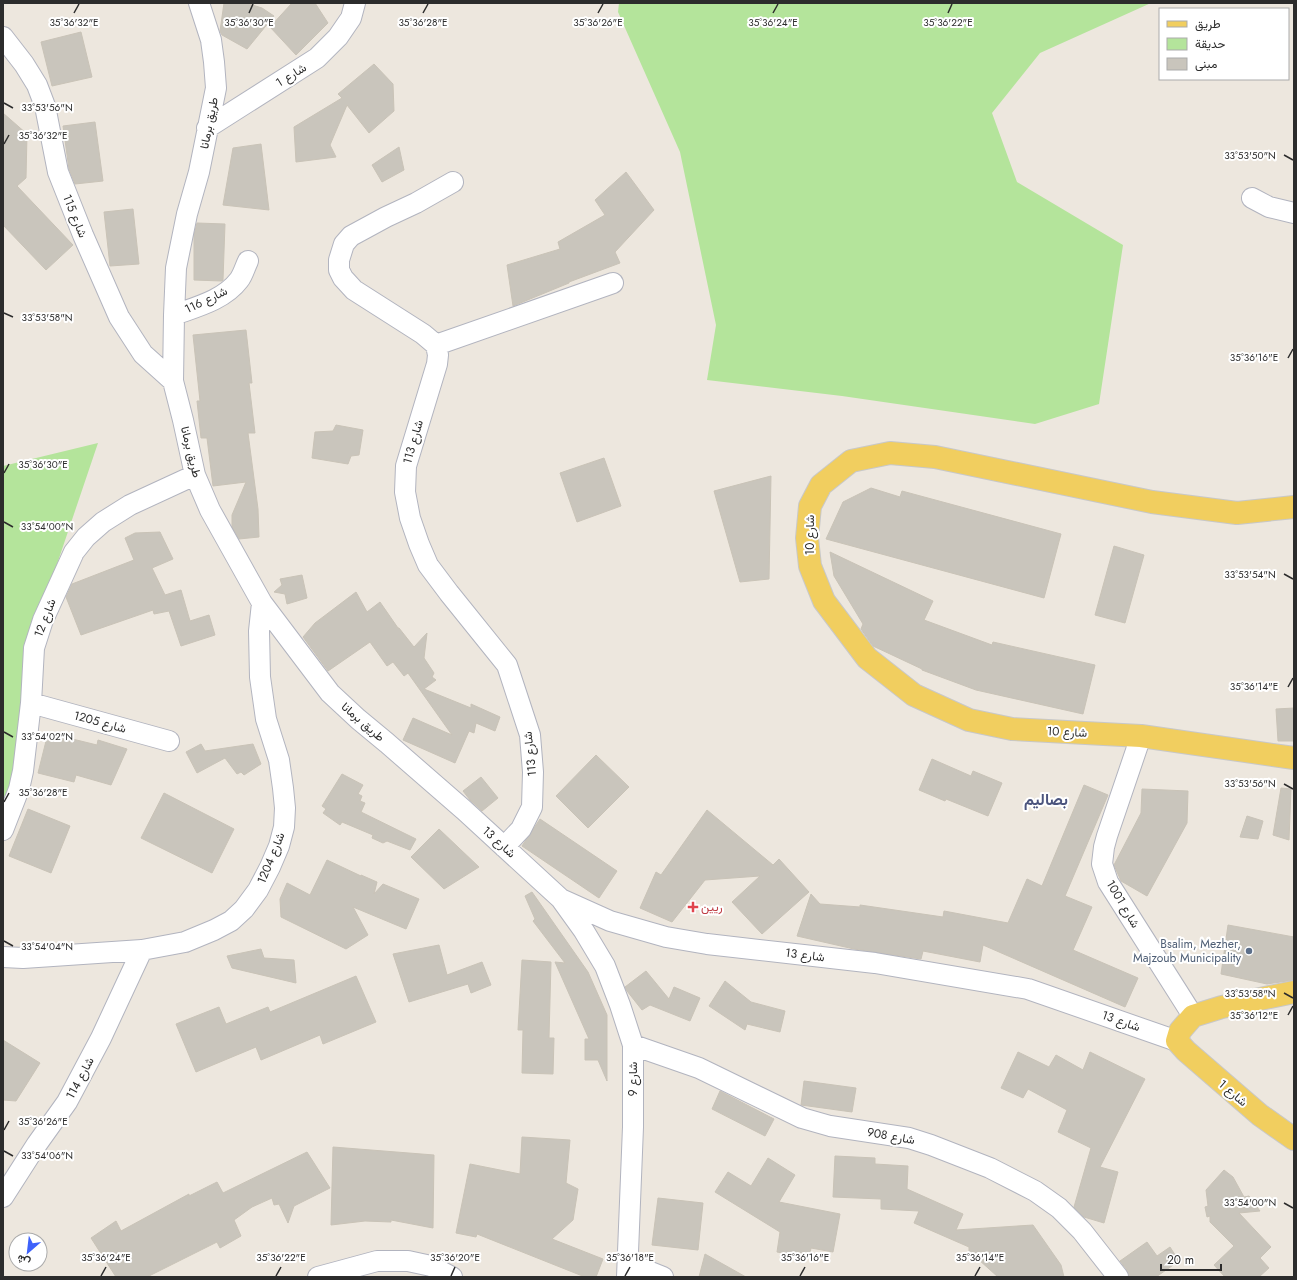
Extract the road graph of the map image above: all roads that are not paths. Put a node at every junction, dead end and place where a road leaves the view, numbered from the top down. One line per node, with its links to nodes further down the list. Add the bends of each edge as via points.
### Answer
1 (199, 3): 4 (street, طريق برمانا, via 211,40 216,88)
2 (355, 3): 4 (street, شارع 1, via 351,18 317,58)
3 (6, 46): 12 (street, شارع 115, via 24,64 37,85 45,106 58,172 119,317 143,354)
4 (207, 128): 10 (street, طريق برمانا, via 176,268)
5 (453, 182): 11 (street, via 352,236 344,244 339,260 343,278 354,290)
6 (1252, 198): 7 (street, via 1269,207)
7 (1294, 214)
8 (248, 261): 10 (street, شارع 116, via 239,280 227,292)
9 (613, 283): 11 (street)
10 (174, 315): 12 (street, طريق برمانا)
11 (436, 345): 22 (street, شارع 113, via 437,364 406,466 405,492 418,544 428,565 507,665 530,735 532,807 521,829)
12 (173, 381): 13 (street, طريق برمانا)
13 (195, 475): 15 (street, طريق برمانا, via 210,510); 16 (street, شارع 12, via 130,505 103,522 74,552 43,620 34,648)
14 (1294, 507): 17 (main road, شارع 10, via 1237,513 1152,502 935,457 890,453 851,461 821,485 810,506 807,538 810,566 824,601 867,658 914,695 969,720 1012,729)
15 (262, 603): 20 (street, طريق برمانا, via 330,693); 24 (street, شارع 1204, via 259,631 260,677 266,719 279,760 285,808 279,846 258,890 231,921 184,942)
16 (31, 704): 18 (street, شارع 1205); 21 (street, شارع 12, via 23,771)
17 (1141, 736): 19 (main road, شارع 10); 29 (street, شارع 1001, via 1106,836 1102,864 1108,882)
18 (169, 741)
19 (1294, 758)
20 (464, 810): 22 (street, شارع 13)
21 (3, 830)
22 (504, 847): 23 (street, شارع 13)
23 (561, 899): 30 (street, شارع 13, via 610,920 666,937 875,963 1028,989); 31 (street, شارع 9, via 605,966)
24 (142, 950): 26 (street, شارع 1204); 33 (street, شارع 114, via 67,1102)
25 (3, 957): 26 (street, شارع 1204)
26 (23, 958): 27 (street)
27 (3, 972)
28 (1294, 992): 29 (main road, via 1222,1007)
29 (1193, 1016): 30 (main road, via 1180,1031)
30 (1177, 1041): 32 (main road, شارع 1, via 1260,1115)
31 (633, 1046): 34 (street, شارع 9); 38 (street, شارع 908, via 699,1068 802,1118 830,1126 909,1138 990,1168 1059,1208 1082,1231)
32 (1294, 1140)
33 (3, 1197)
34 (628, 1270): 37 (street)
35 (318, 1277): 36 (street, via 377,1261 413,1262 432,1266)
36 (452, 1277)
37 (663, 1277)
38 (1118, 1277)

